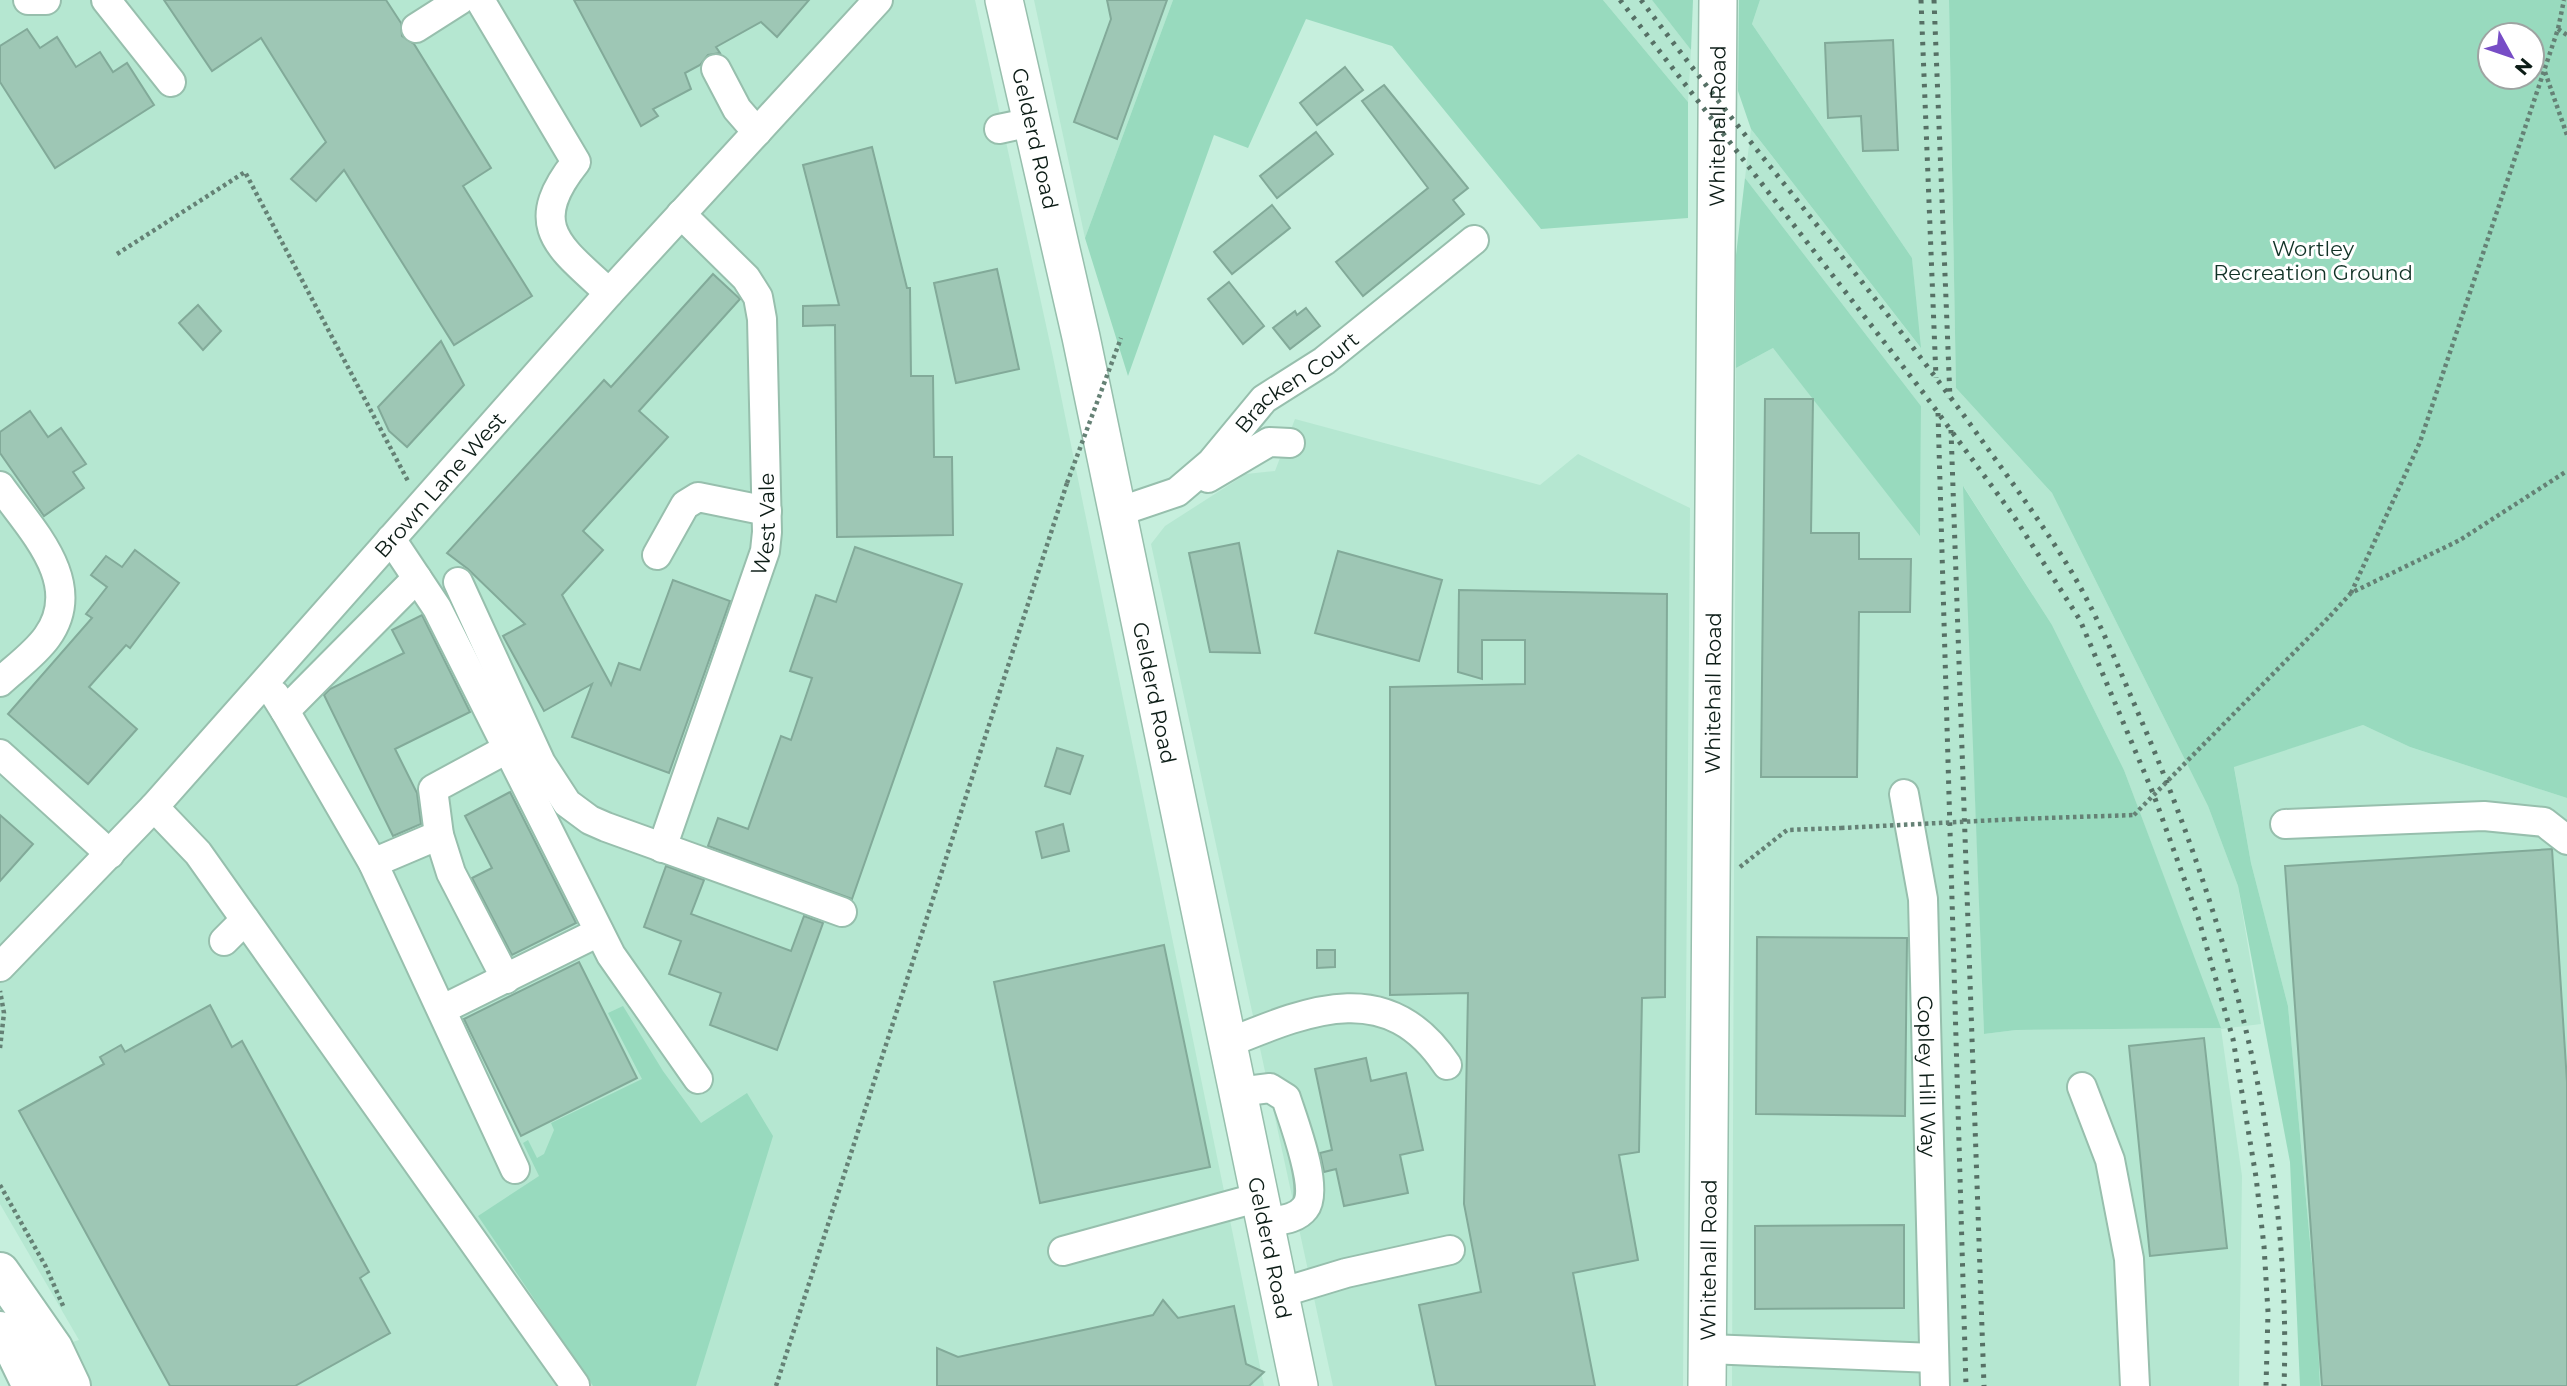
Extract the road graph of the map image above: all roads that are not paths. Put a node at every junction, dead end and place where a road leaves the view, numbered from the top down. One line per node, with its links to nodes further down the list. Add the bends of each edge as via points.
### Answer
1 (28, 0): 2 (street)
2 (46, 0)
3 (106, 0): 11 (street)
4 (460, 0): 9 (street)
5 (480, 0): 15 (street, via 576,162 553,198 552,230 560,247)
6 (1004, 0): 20 (main road, Gelderd Road, via 1016,125)
7 (1718, 0): 57 (main road, Whitehall Road)
8 (870, 14): 12 (street, Brown Lane West)
9 (416, 28)
10 (716, 69): 12 (street, via 737,109)
11 (171, 82)
12 (757, 132): 13 (street, Brown Lane West)
13 (681, 214): 15 (street, Brown Lane West); 19 (street, West Vale, via 729,259 758,297)
14 (1474, 240): 18 (street, Bracken Court, via 1324,361 1264,399 1212,463)
15 (609, 293): 21 (street, Brown Lane West)
16 (1290, 443): 18 (street, via 1269,442 1195,487)
17 (0, 486): 26 (street, via 54,564 62,587 60,614 46,638)
18 (1177, 492): 20 (street, Bracken Court)
19 (767, 511): 22 (street, via 698,497 685,505); 35 (street, West Vale, via 765,551)
20 (1118, 512): 45 (main road, Gelderd Road)
21 (391, 539): 23 (street); 25 (street, Brown Lane West)
22 (657, 555)
23 (417, 578): 27 (street); 28 (street, via 437,608)
24 (458, 582): 35 (street, via 559,793 590,820)
25 (267, 680): 27 (street); 31 (street, Brown Lane West)
26 (0, 682)
27 (285, 712): 37 (street)
28 (507, 749): 33 (street, via 433,789); 40 (street)
29 (0, 754): 36 (street)
30 (1904, 794): 58 (street, Copley Hill Way, via 1923,899)
31 (154, 807): 36 (street, Brown Lane West); 39 (street, via 198,853)
32 (2285, 824): 34 (street, via 2484,816 2544,822)
33 (439, 835): 37 (street); 43 (street, via 451,873)
34 (2567, 840)
35 (662, 848): 38 (street)
36 (110, 855): 42 (street, Brown Lane West)
37 (373, 863): 44 (street)
38 (842, 912)
39 (245, 920): 41 (street); 59 (street)
40 (599, 932): 43 (street); 47 (street)
41 (224, 941)
42 (0, 968)
43 (506, 979): 44 (street)
44 (443, 1009): 50 (street)
45 (1228, 1043): 46 (street, via 1309,1013 1348,1006 1382,1014 1416,1030); 49 (main road, Gelderd Road)
46 (1447, 1065)
47 (698, 1079)
48 (2082, 1087): 64 (street, via 2110,1160 2129,1259)
49 (1238, 1092): 51 (main road, Gelderd Road); 51 (street, via 1270,1088 1286,1098 1311,1188 1307,1207 1294,1217)
50 (515, 1169)
51 (1263, 1210): 53 (street); 55 (main road, Gelderd Road)
52 (1450, 1250): 55 (street)
53 (1062, 1251)
54 (0, 1272): 61 (highway, via 52,1348)
55 (1280, 1293): 62 (main road, Gelderd Road)
56 (0, 1331): 60 (highway)
57 (1708, 1349): 58 (street, Copley Hill Way); 63 (main road, Whitehall Road)
58 (1934, 1372)
59 (575, 1385)
60 (32, 1386)
61 (71, 1386)
62 (1299, 1386)
63 (1707, 1386)
64 (2134, 1386)

